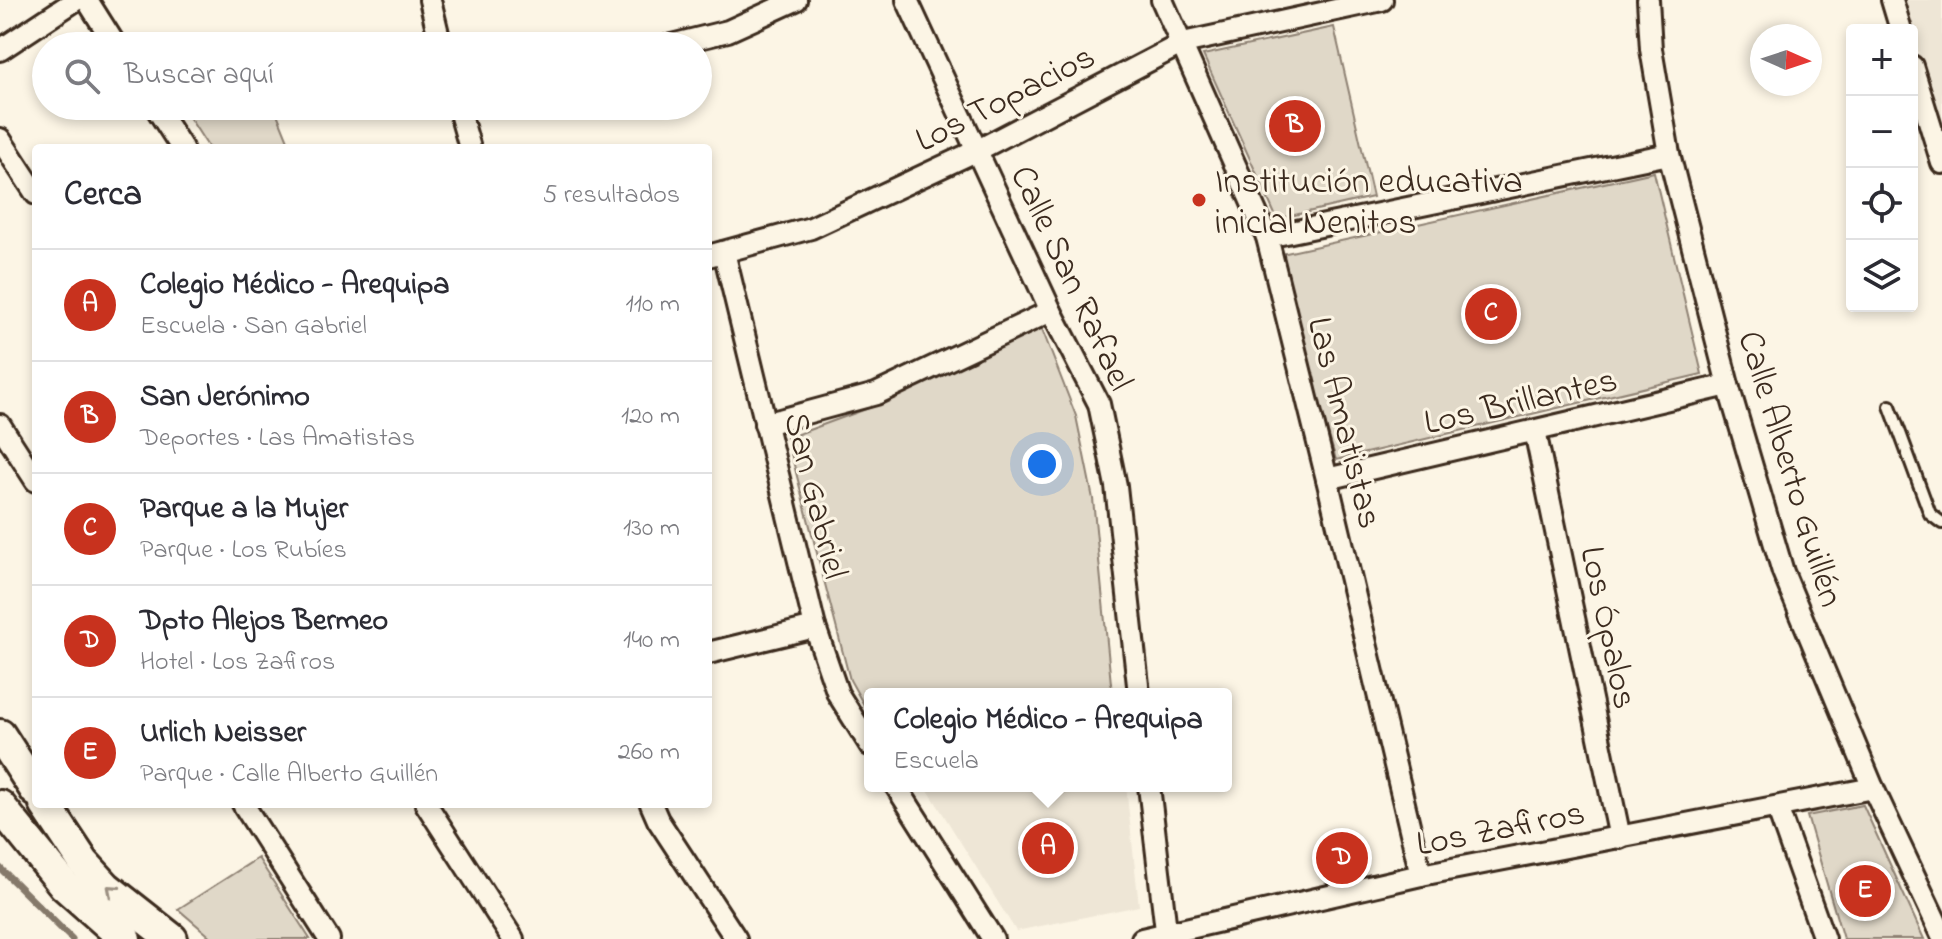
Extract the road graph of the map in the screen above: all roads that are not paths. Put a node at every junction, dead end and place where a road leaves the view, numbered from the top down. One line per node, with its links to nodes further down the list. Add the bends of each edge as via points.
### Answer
1 (76, 0): 15 (street)
2 (87, 0): 11 (street)
3 (430, 0): 12 (street)
4 (796, 0): 13 (street)
5 (907, 0): 22 (street, Calle San Rafael)
6 (1162, 0): 14 (street, Las Amatistas)
7 (1382, 0): 14 (street, Los Topacios)
8 (1648, 0): 23 (street, Calle Alberto Guillén)
9 (1892, 0): 10 (street)
10 (1899, 24)
11 (107, 32)
12 (438, 32)
13 (712, 35)
14 (1183, 43): 22 (street, Los Topacios); 26 (street, Las Amatistas)
15 (0, 50)
16 (1918, 85): 24 (street)
17 (164, 120): 20 (street)
18 (462, 120): 21 (street)
19 (0, 139): 25 (street)
20 (179, 144)
21 (469, 144)
22 (978, 150): 27 (street, Los Topacios, via 811,228); 28 (street, Calle San Rafael)
23 (1669, 154): 26 (street); 29 (street, Calle Alberto Guillén)
24 (1942, 163)
25 (32, 188)
26 (1267, 237): 35 (street, Las Amatistas)
27 (716, 254): 31 (street, San Gabriel)
28 (1051, 311): 31 (street, via 876,394); 39 (street, Calle San Rafael, via 1099,404 1116,486)
29 (1728, 385): 33 (street, Los Brillantes); 43 (street, Calle Alberto Guillén, via 1783,572)
30 (1890, 406): 36 (lane, via 1930,514)
31 (765, 424): 37 (street, San Gabriel)
32 (0, 425): 34 (street)
33 (1535, 431): 35 (street, Los Brillantes); 53 (street, Los Ópalos)
34 (32, 475)
35 (1327, 479): 54 (street, Las Amatistas)
36 (1942, 523)
37 (815, 627): 38 (street); 41 (street, San Gabriel, via 838,694)
38 (712, 652)
39 (1138, 688)
40 (0, 735): 42 (main road)
41 (864, 735)
42 (32, 784)
43 (1873, 788): 47 (street, Los Zafiros); 55 (street, Calle Alberto Guillén)
44 (32, 792): 48 (main road)
45 (900, 792): 62 (street)
46 (1150, 792): 56 (street)
47 (1777, 807): 53 (street, Los Zafiros); 64 (street)
48 (1, 808): 57 (main road, via 64,885)
49 (48, 808): 58 (main road, one-way to 49, via 106,887)
50 (246, 808): 59 (street)
51 (429, 808): 60 (street)
52 (653, 808): 61 (street)
53 (1620, 838): 54 (street, Los Zafiros)
54 (1421, 875): 56 (street, Los Zafiros)
55 (1942, 935)
56 (1166, 937): 63 (street, Los Zafiros)
57 (125, 939)
58 (172, 939)
59 (329, 939)
60 (513, 939)
61 (736, 939)
62 (993, 939)
63 (1142, 939)
64 (1824, 939)

